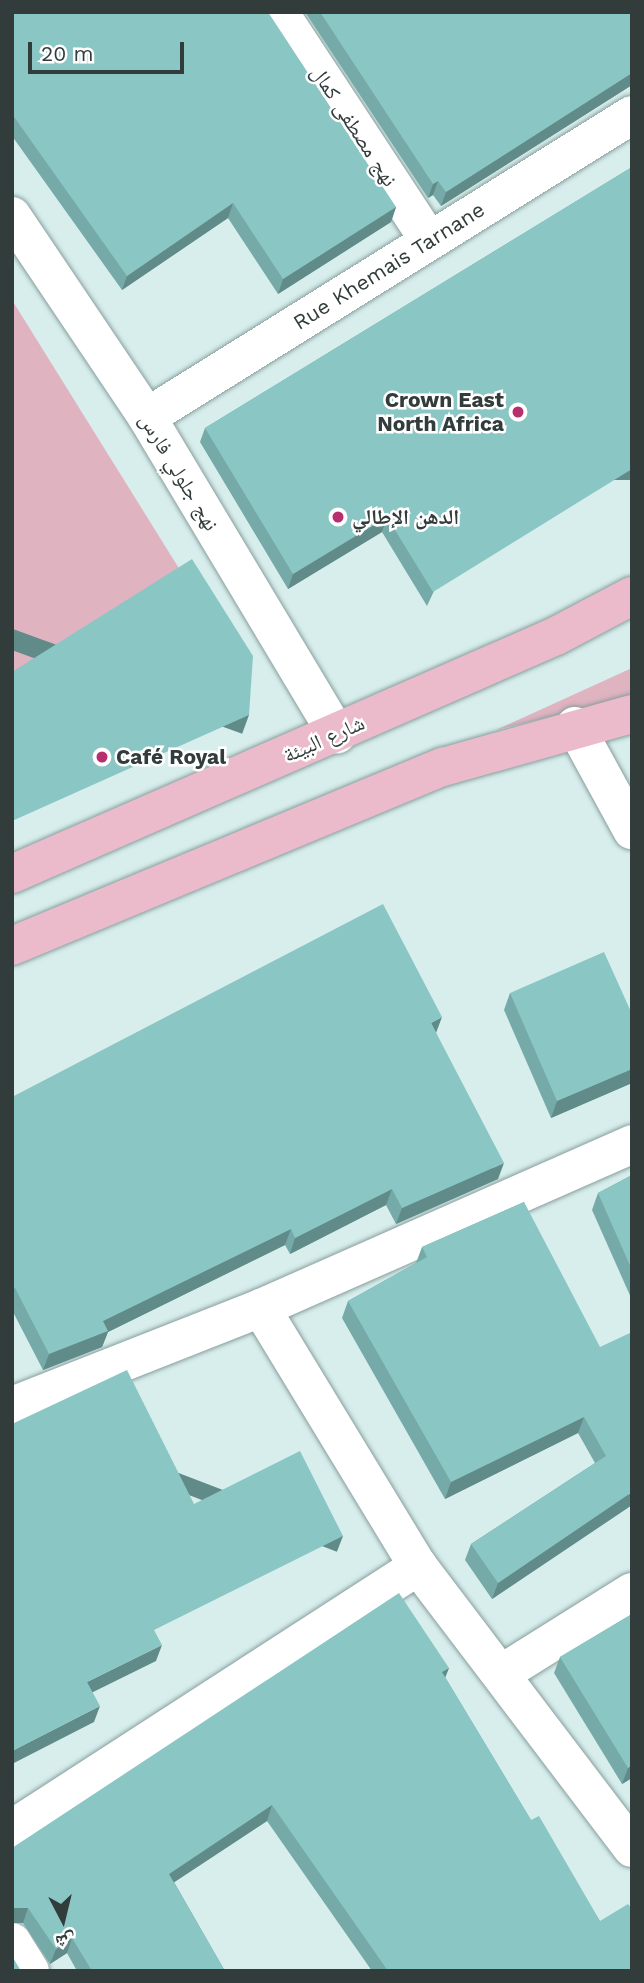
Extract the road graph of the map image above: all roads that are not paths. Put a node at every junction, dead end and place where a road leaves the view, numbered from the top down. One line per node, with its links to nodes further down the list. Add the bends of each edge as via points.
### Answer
1 (279, 12): 4 (street, نهج مصطفى كمال)
2 (632, 115): 4 (street, Rue Khemais Tarnane)
3 (12, 216): 5 (street, نهج جلولي فارس)
4 (429, 240): 5 (street, Rue Khemais Tarnane)
5 (147, 417): 9 (street, نهج جلولي فارس)
6 (632, 596): 9 (main road, شارع البيئة)
7 (632, 714): 8 (main road)
8 (575, 726): 10 (street); 12 (main road, via 443,767)
9 (337, 734): 11 (main road, شارع البيئة)
10 (632, 830)
11 (12, 874)
12 (12, 946)
13 (632, 1144): 14 (street)
14 (261, 1308): 15 (street); 16 (street)
15 (12, 1406)
16 (418, 1566): 18 (street); 19 (street)
17 (632, 1592): 18 (street)
18 (504, 1672): 20 (street)
19 (12, 1829)
20 (632, 1848)
21 (12, 1942): 22 (street)
22 (30, 1971)

